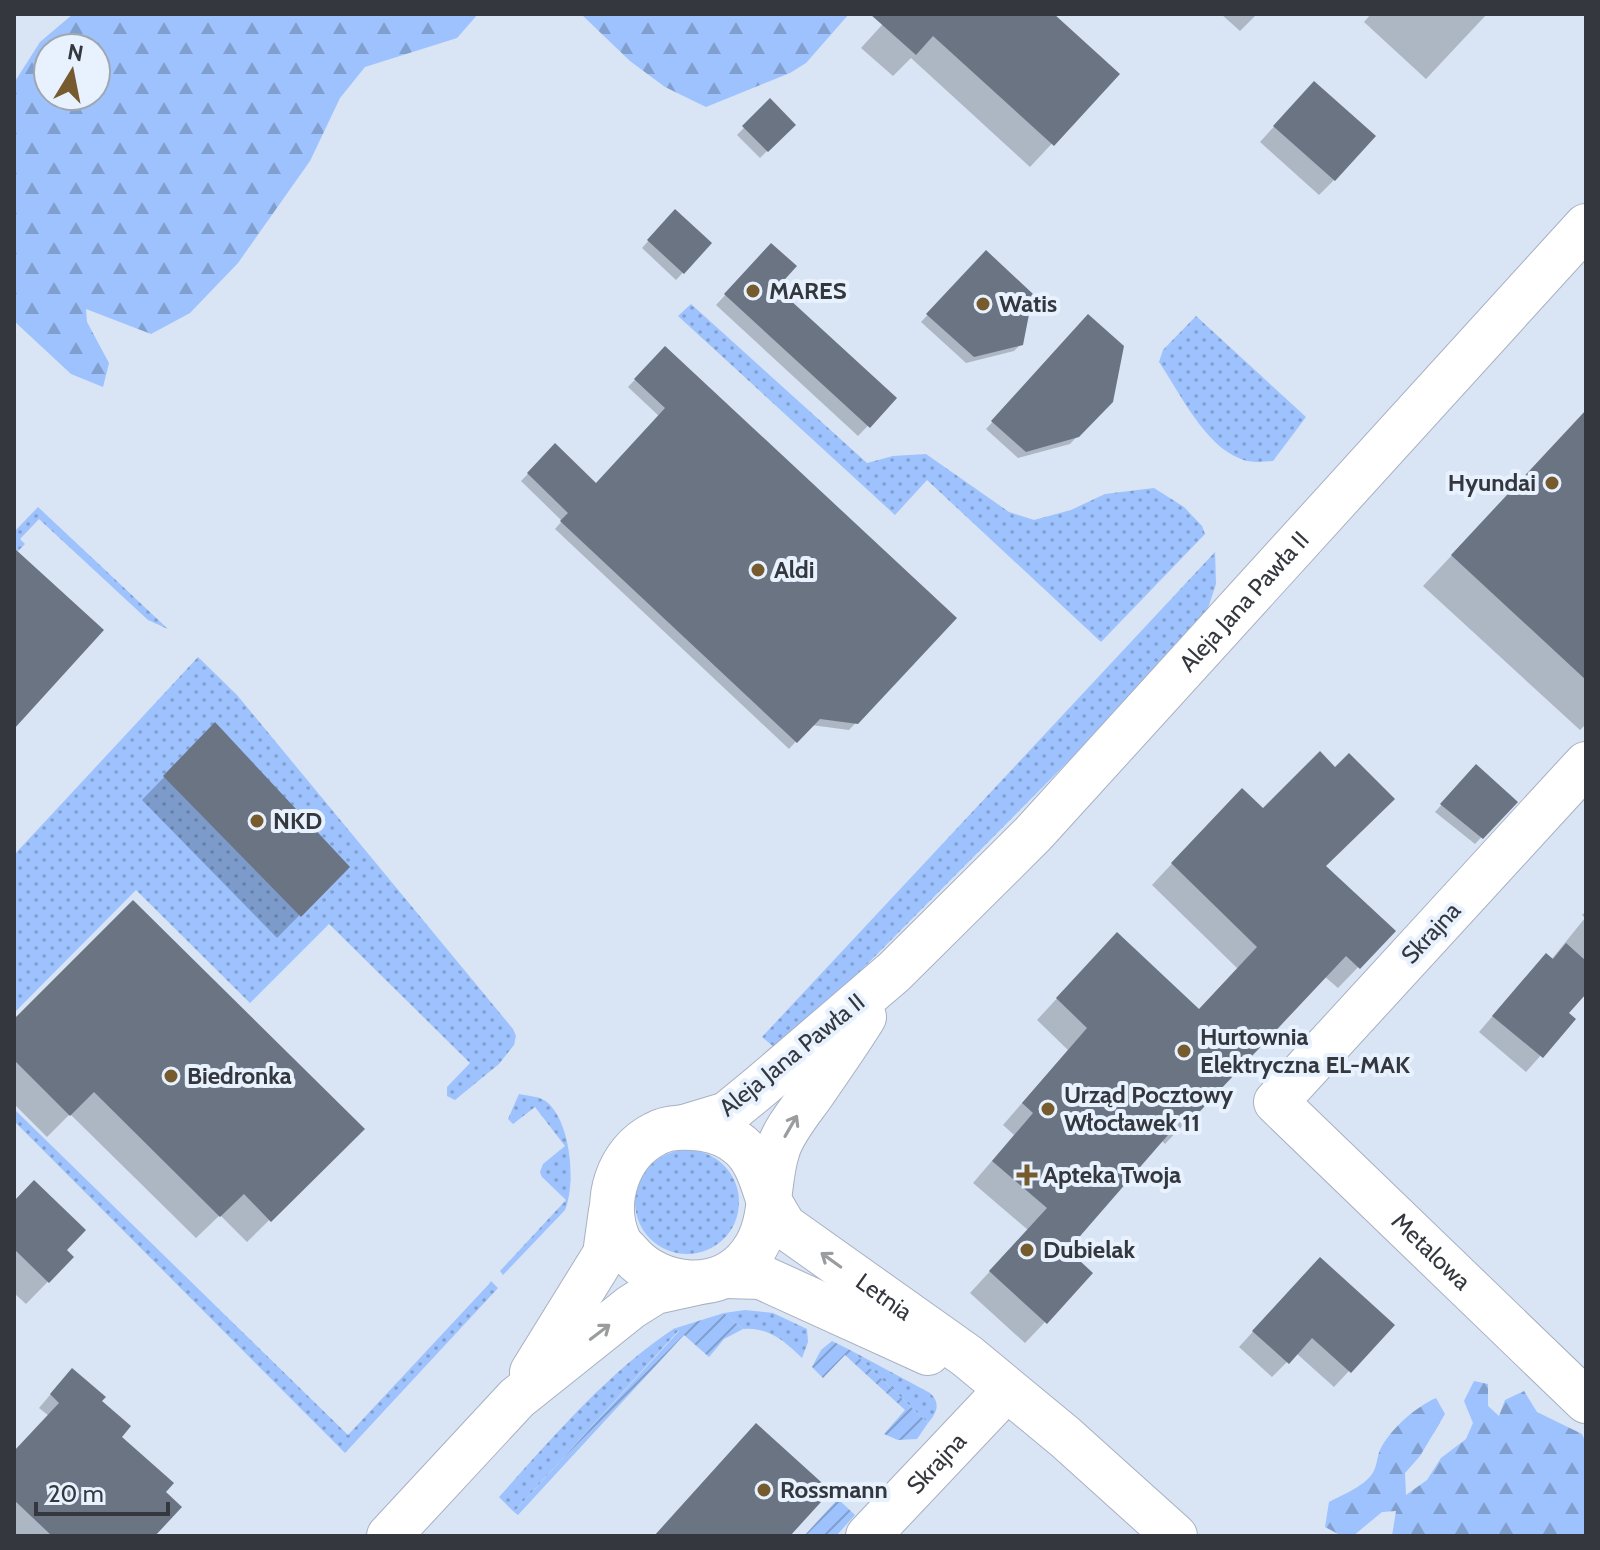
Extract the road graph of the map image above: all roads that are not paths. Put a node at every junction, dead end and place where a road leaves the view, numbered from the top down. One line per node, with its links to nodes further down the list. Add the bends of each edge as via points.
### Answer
1 (1586, 226): 3 (main road, Aleja Jana Pawła II, via 1117,744)
2 (1586, 764): 4 (main road, Skrajna)
3 (894, 972): 5 (main road, Aleja Jana Pawła II, via 727,1114); 6 (main road, Aleja Jana Pawła II, one-way to 3, via 778,1148)
4 (1276, 1102): 11 (main road, Metalowa)
5 (684, 1127): 6 (main road, via 715,1131 741,1146 759,1170); 7 (main road, via 655,1133 630,1154 614,1181)
6 (768, 1199): 8 (main road, via 765,1229 750,1256); 9 (main road, Letnia, one-way to 6, via 967,1356 784,1226)
7 (611, 1211): 8 (main road, via 619,1241 639,1265 665,1280); 10 (main road, via 605,1254)
8 (711, 1280): 9 (main road, Letnia, via 761,1277); 10 (main road, one-way to 8, via 655,1292)
9 (1006, 1390): 13 (main road, Skrajna); 14 (main road, Letnia)
10 (517, 1398): 12 (main road)
11 (1586, 1401)
12 (389, 1536)
13 (868, 1536)
14 (1175, 1536)

